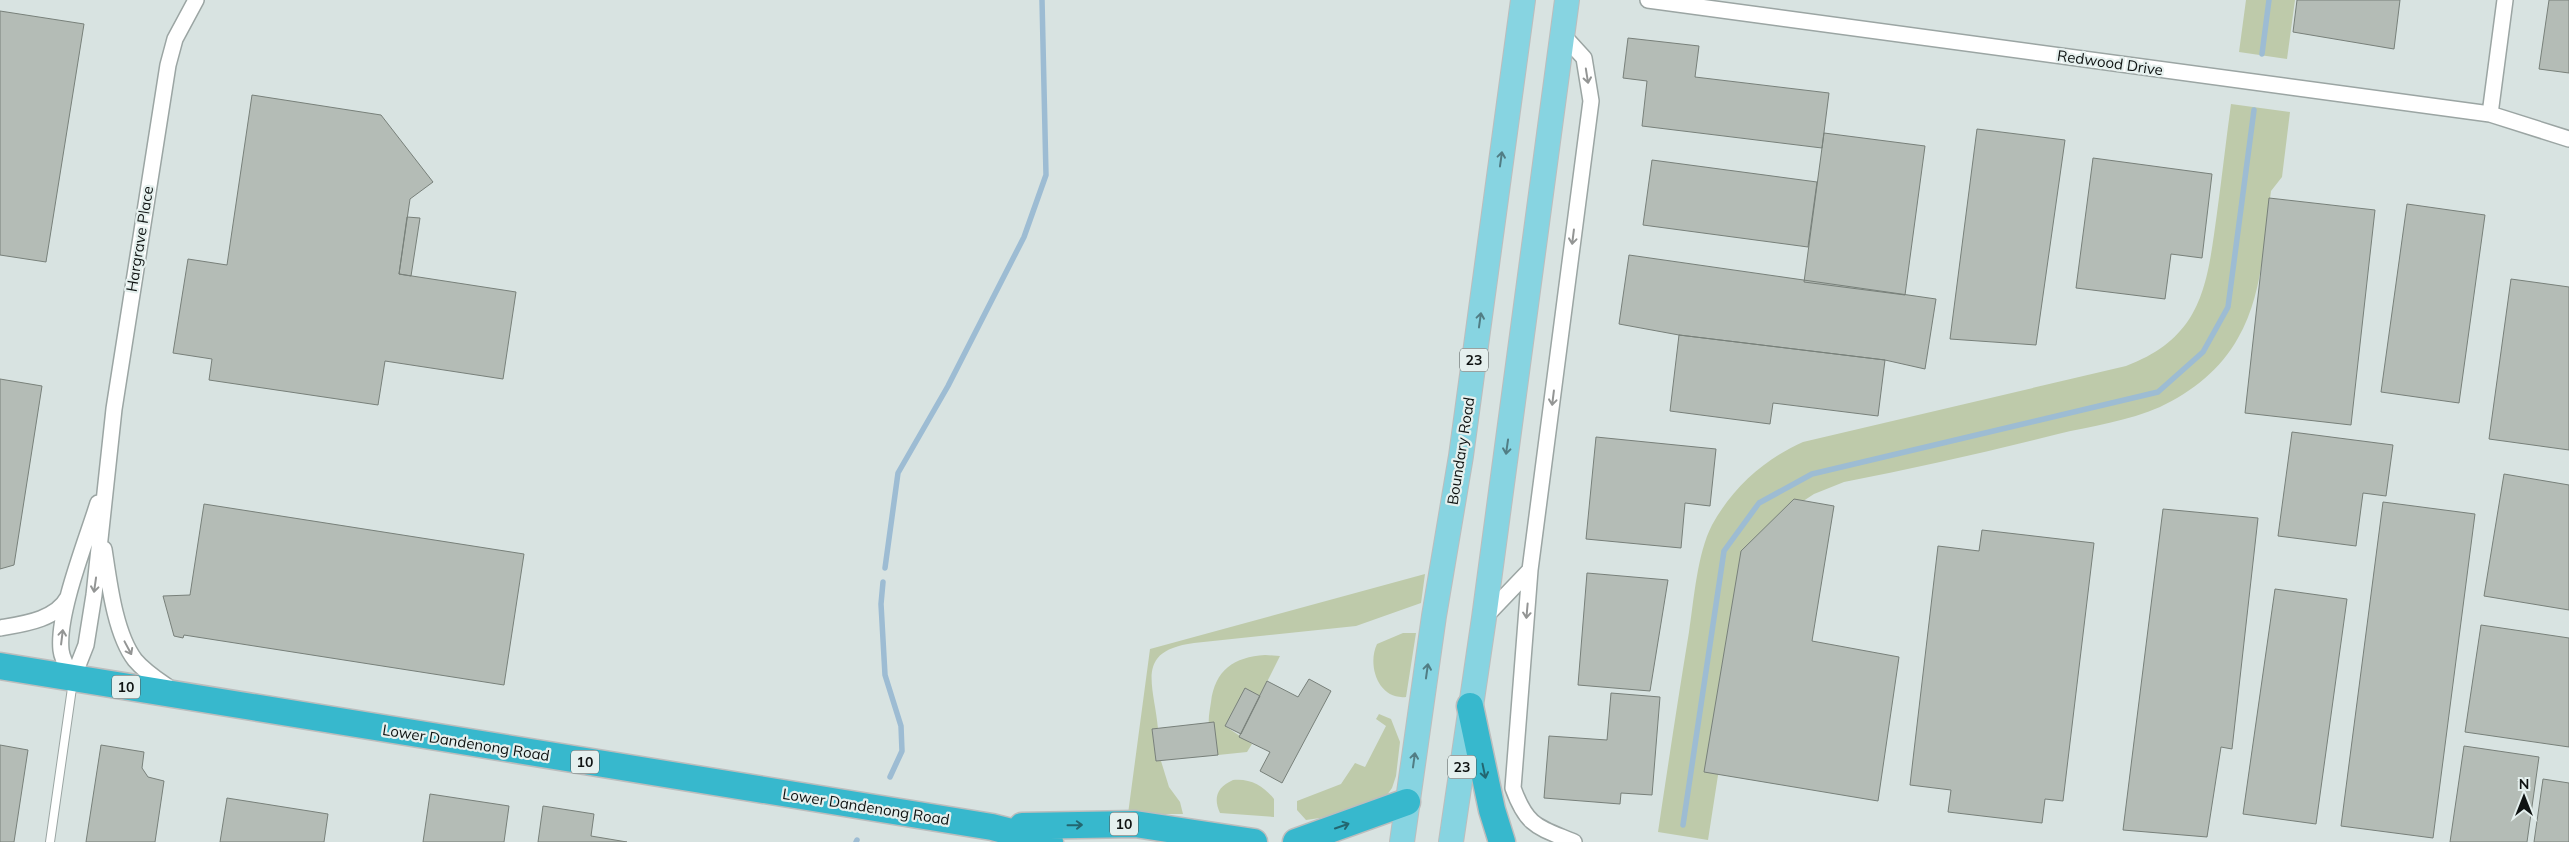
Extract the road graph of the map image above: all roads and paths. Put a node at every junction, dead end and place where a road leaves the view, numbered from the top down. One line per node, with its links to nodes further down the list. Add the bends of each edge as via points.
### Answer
1 (196, 0): 9 (street, Hargrave Place, via 175,40 168,65)
2 (1523, 0): 19 (main road, Boundary Road / 23, one-way to 2, via 1461,456)
3 (1567, 0): 6 (main road, 23)
4 (1648, 0): 7 (street, Redwood Drive)
5 (2505, 0): 7 (street)
6 (1563, 35): 11 (street, one-way to 11, via 1584,58 1591,101); 13 (main road, 23, one-way to 13)
7 (2490, 114): 8 (street, Redwood Drive)
8 (2569, 139)
9 (104, 485): 10 (street, Hargrave Place); 12 (street, Hargrave Place)
10 (102, 533): 16 (street, Hargrave Place, one-way to 16, via 86,645); 17 (street, one-way to 17, via 118,619 127,648 146,670)
11 (1530, 570): 13 (street); 28 (street, one-way to 28, via 1513,788 1521,811 1537,826)
12 (70, 594): 14 (street, via 64,604 44,617); 16 (street, Hargrave Place, one-way to 12, via 63,660 61,645)
13 (1484, 618): 18 (main road, 23)
14 (0, 628)
15 (0, 666): 16 (highway, Lower Dandenong Road / 10)
16 (73, 678): 17 (highway, Lower Dandenong Road / 10); 21 (lane)
17 (178, 695): 20 (highway, Lower Dandenong Road / 10)
18 (1470, 706): 26 (main road, 23); 27 (highway, one-way to 27)
19 (1408, 802): 24 (highway, one-way to 19); 25 (main road, Boundary Road / 23)
20 (992, 827): 22 (highway, Lower Dandenong Road / 10); 23 (highway, Lower Dandenong Road / 10, one-way to 23, via 1135,824)
21 (50, 842)
22 (1050, 842)
23 (1254, 842)
24 (1296, 842)
25 (1402, 842)
26 (1451, 842)
27 (1502, 842)
28 (1574, 842)

